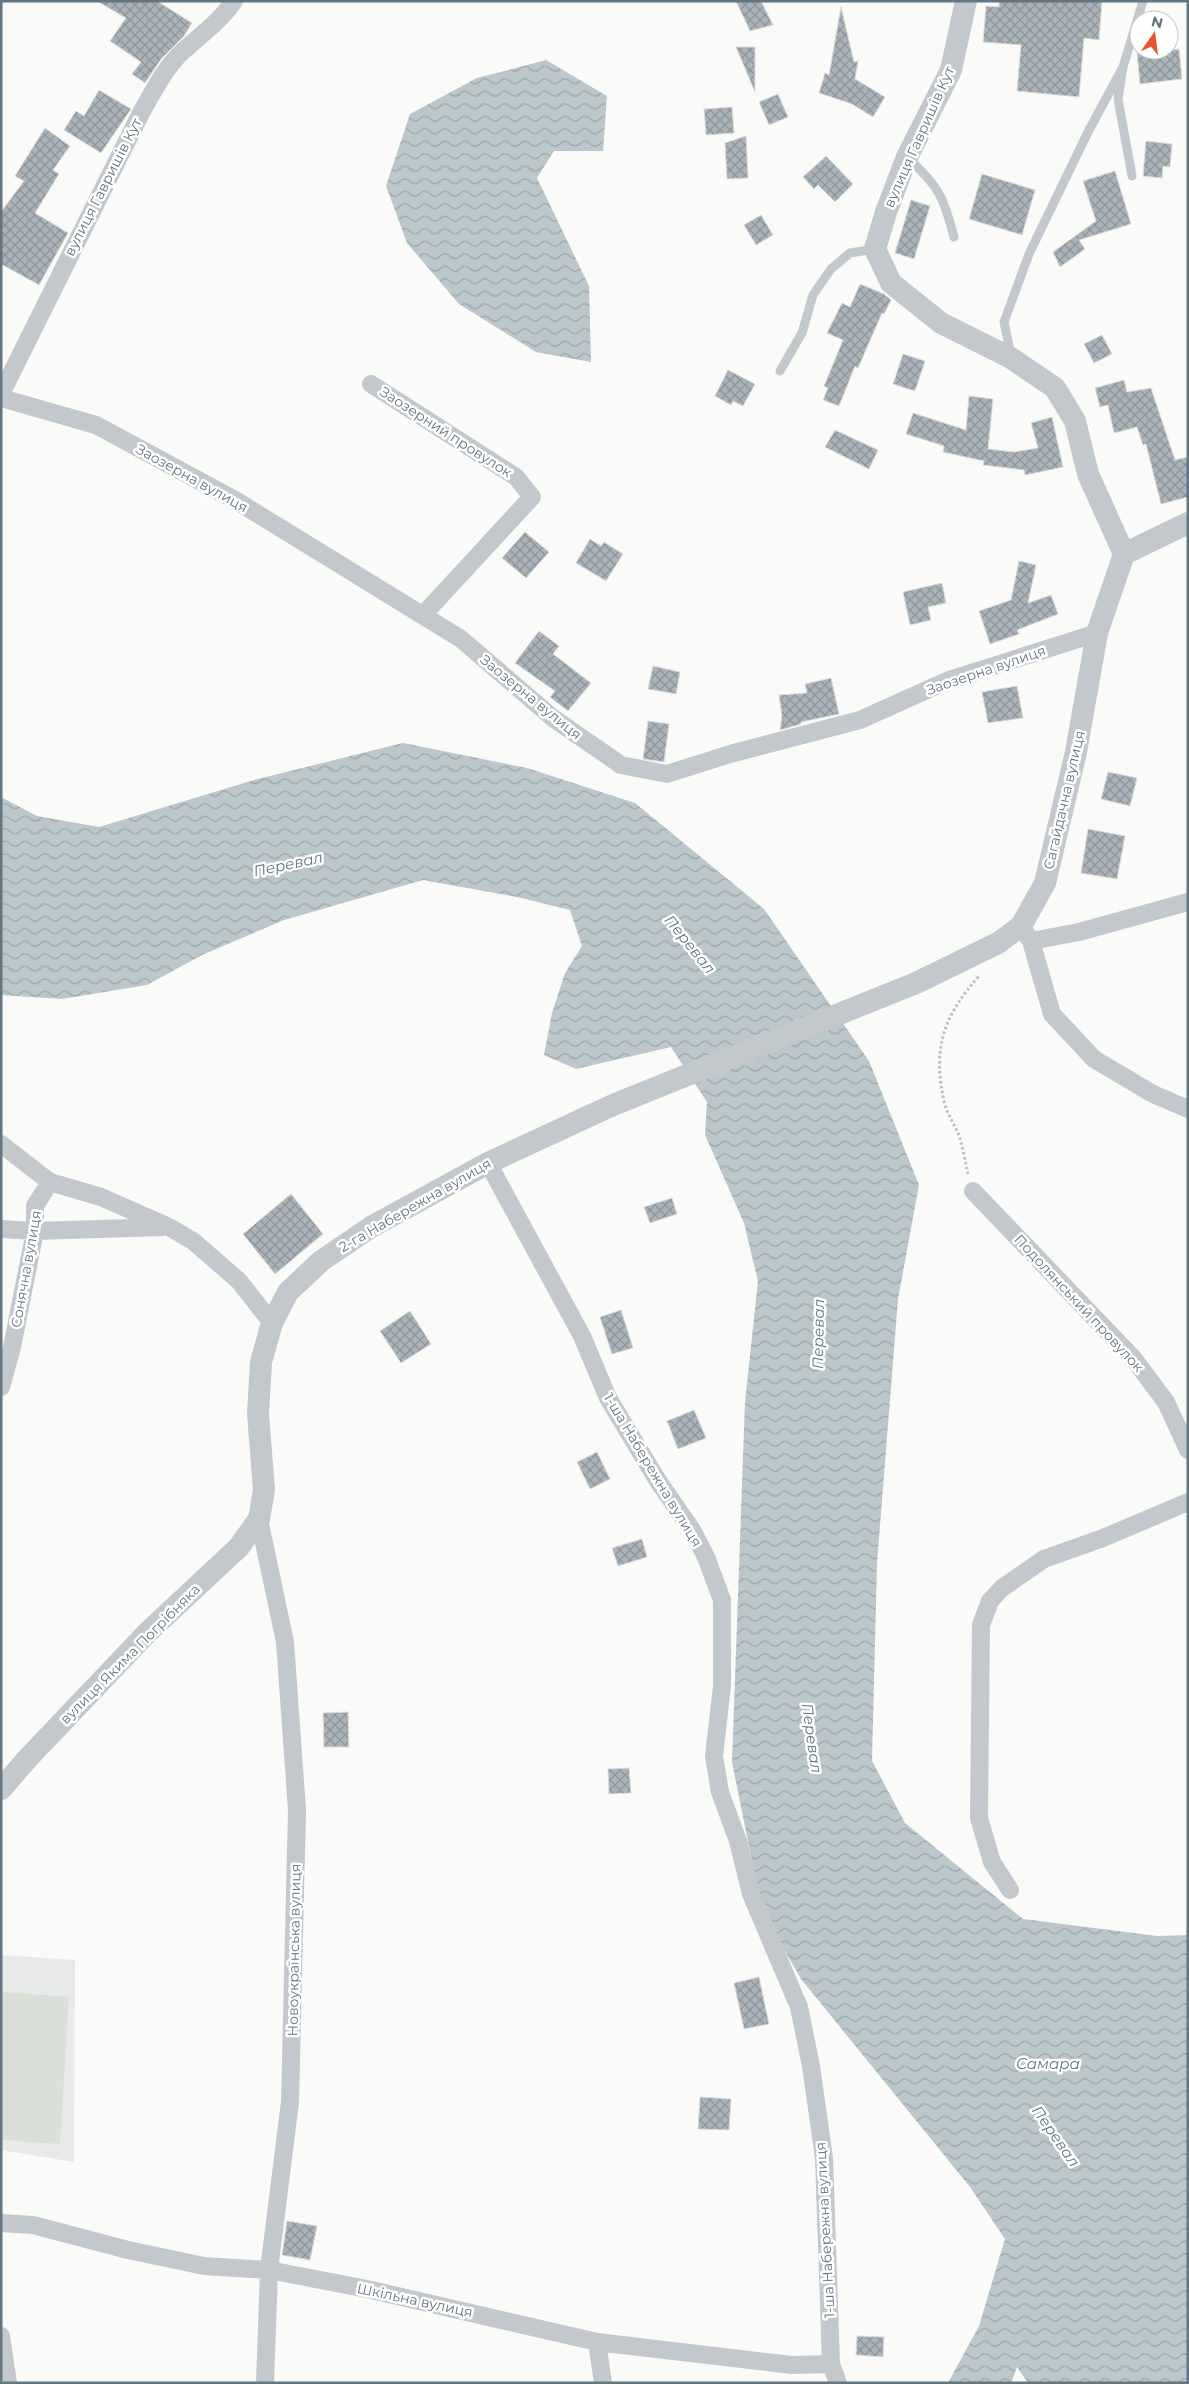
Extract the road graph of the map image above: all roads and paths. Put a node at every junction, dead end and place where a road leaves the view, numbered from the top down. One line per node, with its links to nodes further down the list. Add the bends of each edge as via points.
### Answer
1 (234, 1): 12 (street, вулиця Гавришів Кут, via 223,16 181,52 141,112)
2 (966, 1): 5 (street, вулиця Гавришів Кут, via 950,70)
3 (1143, 1): 4 (lane)
4 (1123, 67): 6 (lane, via 1118,98); 9 (lane, via 1029,254 1004,322)
5 (907, 157): 7 (lane, via 932,180 944,200); 8 (street, вулиця Гавришів Кут)
6 (1132, 176)
7 (954, 237)
8 (876, 249): 9 (street, via 891,283 898,289 941,323); 10 (lane, via 850,253 831,269 813,294 802,333)
9 (1011, 358): 15 (street, via 1055,388 1075,421 1088,474)
10 (780, 371)
11 (371, 384): 16 (street, Заозерний провулок, via 516,477 532,496)
12 (1, 394)
13 (1, 398): 16 (street, Заозерна вулиця, via 96,425 234,500)
14 (1188, 523): 15 (street)
15 (1124, 554): 17 (street, Сагайдачна вулиця)
16 (424, 615): 17 (street, Заозерна вулиця, via 461,639 553,718 621,765 667,774 860,720 950,680)
17 (1097, 633): 19 (street, Сагайдачна вулиця, via 1076,752 1044,883)
18 (1188, 902): 19 (street, Сагайдачна вулиця, via 1079,932)
19 (1026, 934): 21 (street, Сагайдачна вулиця, via 998,943); 22 (street, via 1052,1014 1094,1059 1153,1094)
20 (983, 972): 26 (path, via 961,997 948,1019 939,1054 946,1108 958,1134)
21 (916, 983): 24 (street, 2-га Набережна вулиця, via 613,1105)
22 (1188, 1109)
23 (1, 1144): 25 (street)
24 (488, 1163): 30 (street, 2-га Набережна вулиця, via 371,1227 321,1261 288,1292); 41 (street, 1-ша Набережна вулиця, via 582,1336 608,1398 692,1530 722,1600 722,1686 714,1756 720,1792 738,1841 750,1894 799,2007 809,2057 824,2158)
25 (50, 1182): 27 (street, via 101,1196); 29 (street, Сонячна вулиця, via 35,1206)
26 (972, 1191): 32 (street, Подолянський провулок, via 1133,1358 1166,1402)
27 (169, 1227): 29 (street); 30 (street, via 193,1241 239,1281)
28 (1, 1229): 29 (street)
29 (35, 1231): 31 (street, Сонячна вулиця)
30 (272, 1323): 34 (street, 2-га Набережна вулиця, via 260,1371 258,1414 264,1490)
31 (1, 1387)
32 (1188, 1450)
33 (1188, 1502): 36 (street, via 1044,1559 1002,1588 990,1601 981,1625 979,1818 992,1862)
34 (259, 1520): 35 (street, вулиця Якима Погрібняка, via 239,1547 147,1633); 38 (street, Новоукраїнська вулиця, via 285,1642 297,1810 290,2102)
35 (1, 1789)
36 (1010, 1890)
37 (1, 2223): 38 (street, Шкільна вулиця, via 33,2225 204,2266)
38 (269, 2270): 40 (street, Шкільна вулиця); 43 (street, Новоукраїнська вулиця)
39 (1, 2336): 42 (street)
40 (597, 2342): 41 (street, Шкільна вулиця, via 792,2365); 44 (street)
41 (831, 2364): 45 (street, 1-ша Набережна вулиця)
42 (8, 2383)
43 (265, 2383)
44 (604, 2383)
45 (838, 2383)

